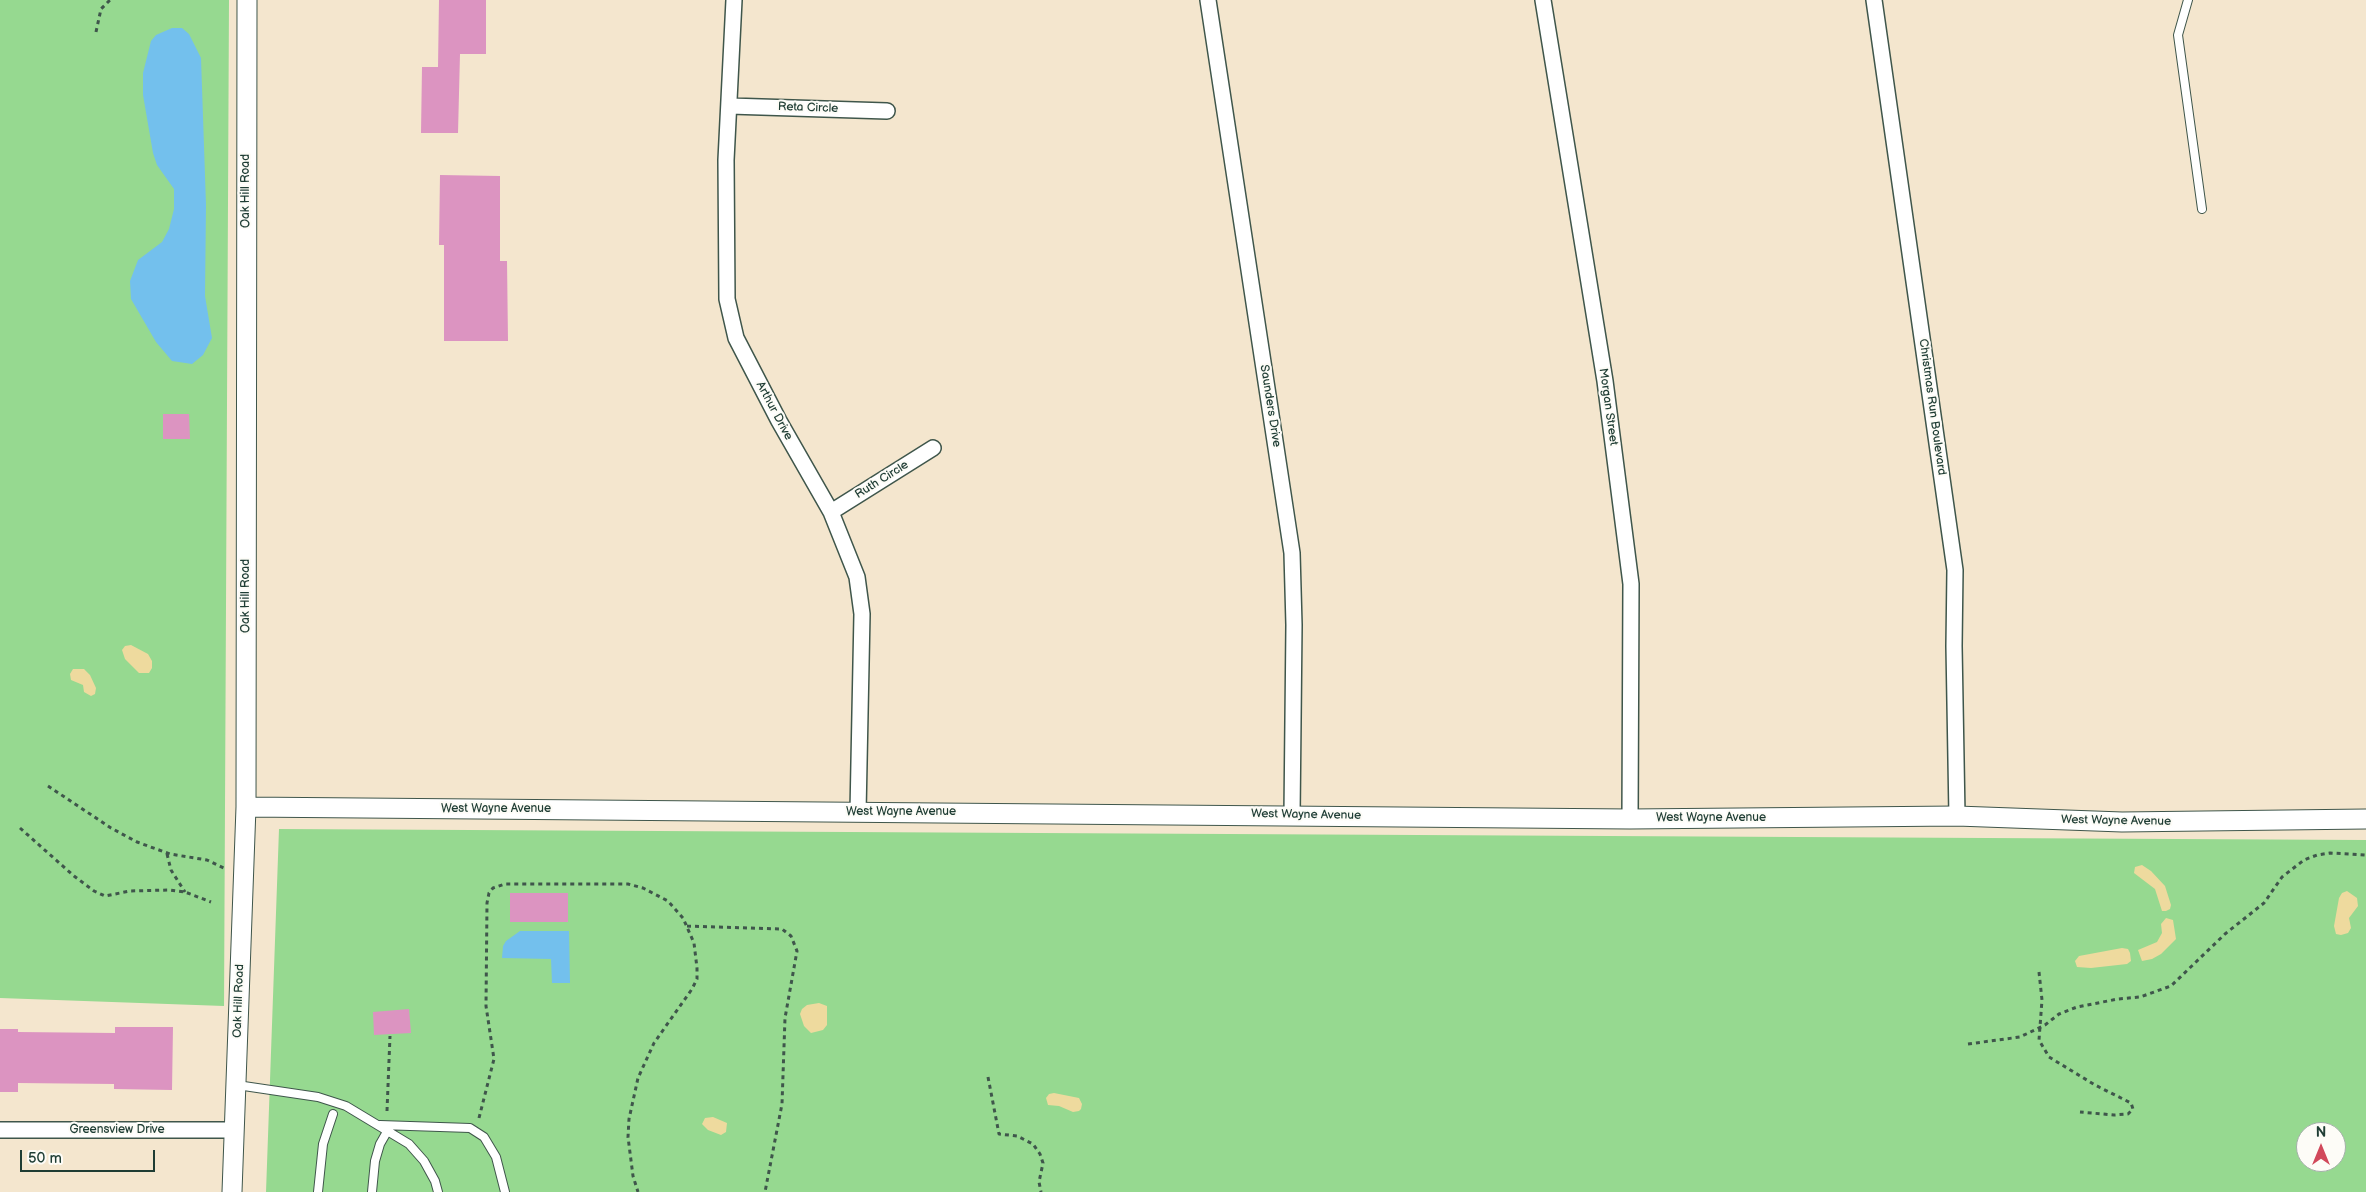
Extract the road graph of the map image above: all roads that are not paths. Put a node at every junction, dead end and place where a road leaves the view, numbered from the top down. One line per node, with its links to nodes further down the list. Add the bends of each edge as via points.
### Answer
1 (246, 0): 12 (street, Oak Hill Road)
2 (734, 0): 7 (street, Arthur Drive)
3 (1208, 0): 14 (street, Saunders Drive, via 1292,553)
4 (1543, 0): 16 (street, Morgan Street, via 1605,381 1631,584)
5 (1874, 0): 15 (street, Christmas Run Boulevard, via 1955,570)
6 (2188, 0): 9 (lane, via 2178,35)
7 (730, 106): 8 (street, Reta Circle); 11 (street, Arthur Drive, via 726,160 727,300 736,338)
8 (887, 111)
9 (2202, 209)
10 (933, 448): 11 (street, Ruth Circle)
11 (831, 512): 13 (street, Arthur Drive, via 857,578 862,614)
12 (246, 807): 13 (street, West Wayne Avenue); 18 (street, Oak Hill Road)
13 (858, 812): 14 (street, West Wayne Avenue)
14 (1292, 815): 16 (street, West Wayne Avenue)
15 (1956, 816): 16 (street, West Wayne Avenue); 17 (street, West Wayne Avenue, via 2122,822)
16 (1630, 818)
17 (2366, 819)
18 (237, 1085): 20 (lane, via 318,1096 346,1106); 22 (street, Oak Hill Road)
19 (333, 1114): 25 (lane, via 323,1144)
20 (378, 1125): 23 (lane); 28 (lane, via 470,1128 484,1137 496,1158)
21 (0, 1130): 22 (street, Greensview Drive)
22 (234, 1130): 24 (street, Oak Hill Road)
23 (388, 1130): 26 (lane, via 378,1153); 27 (lane, via 409,1144 424,1161)
24 (232, 1192)
25 (318, 1192)
26 (372, 1192)
27 (438, 1192)
28 (505, 1192)

